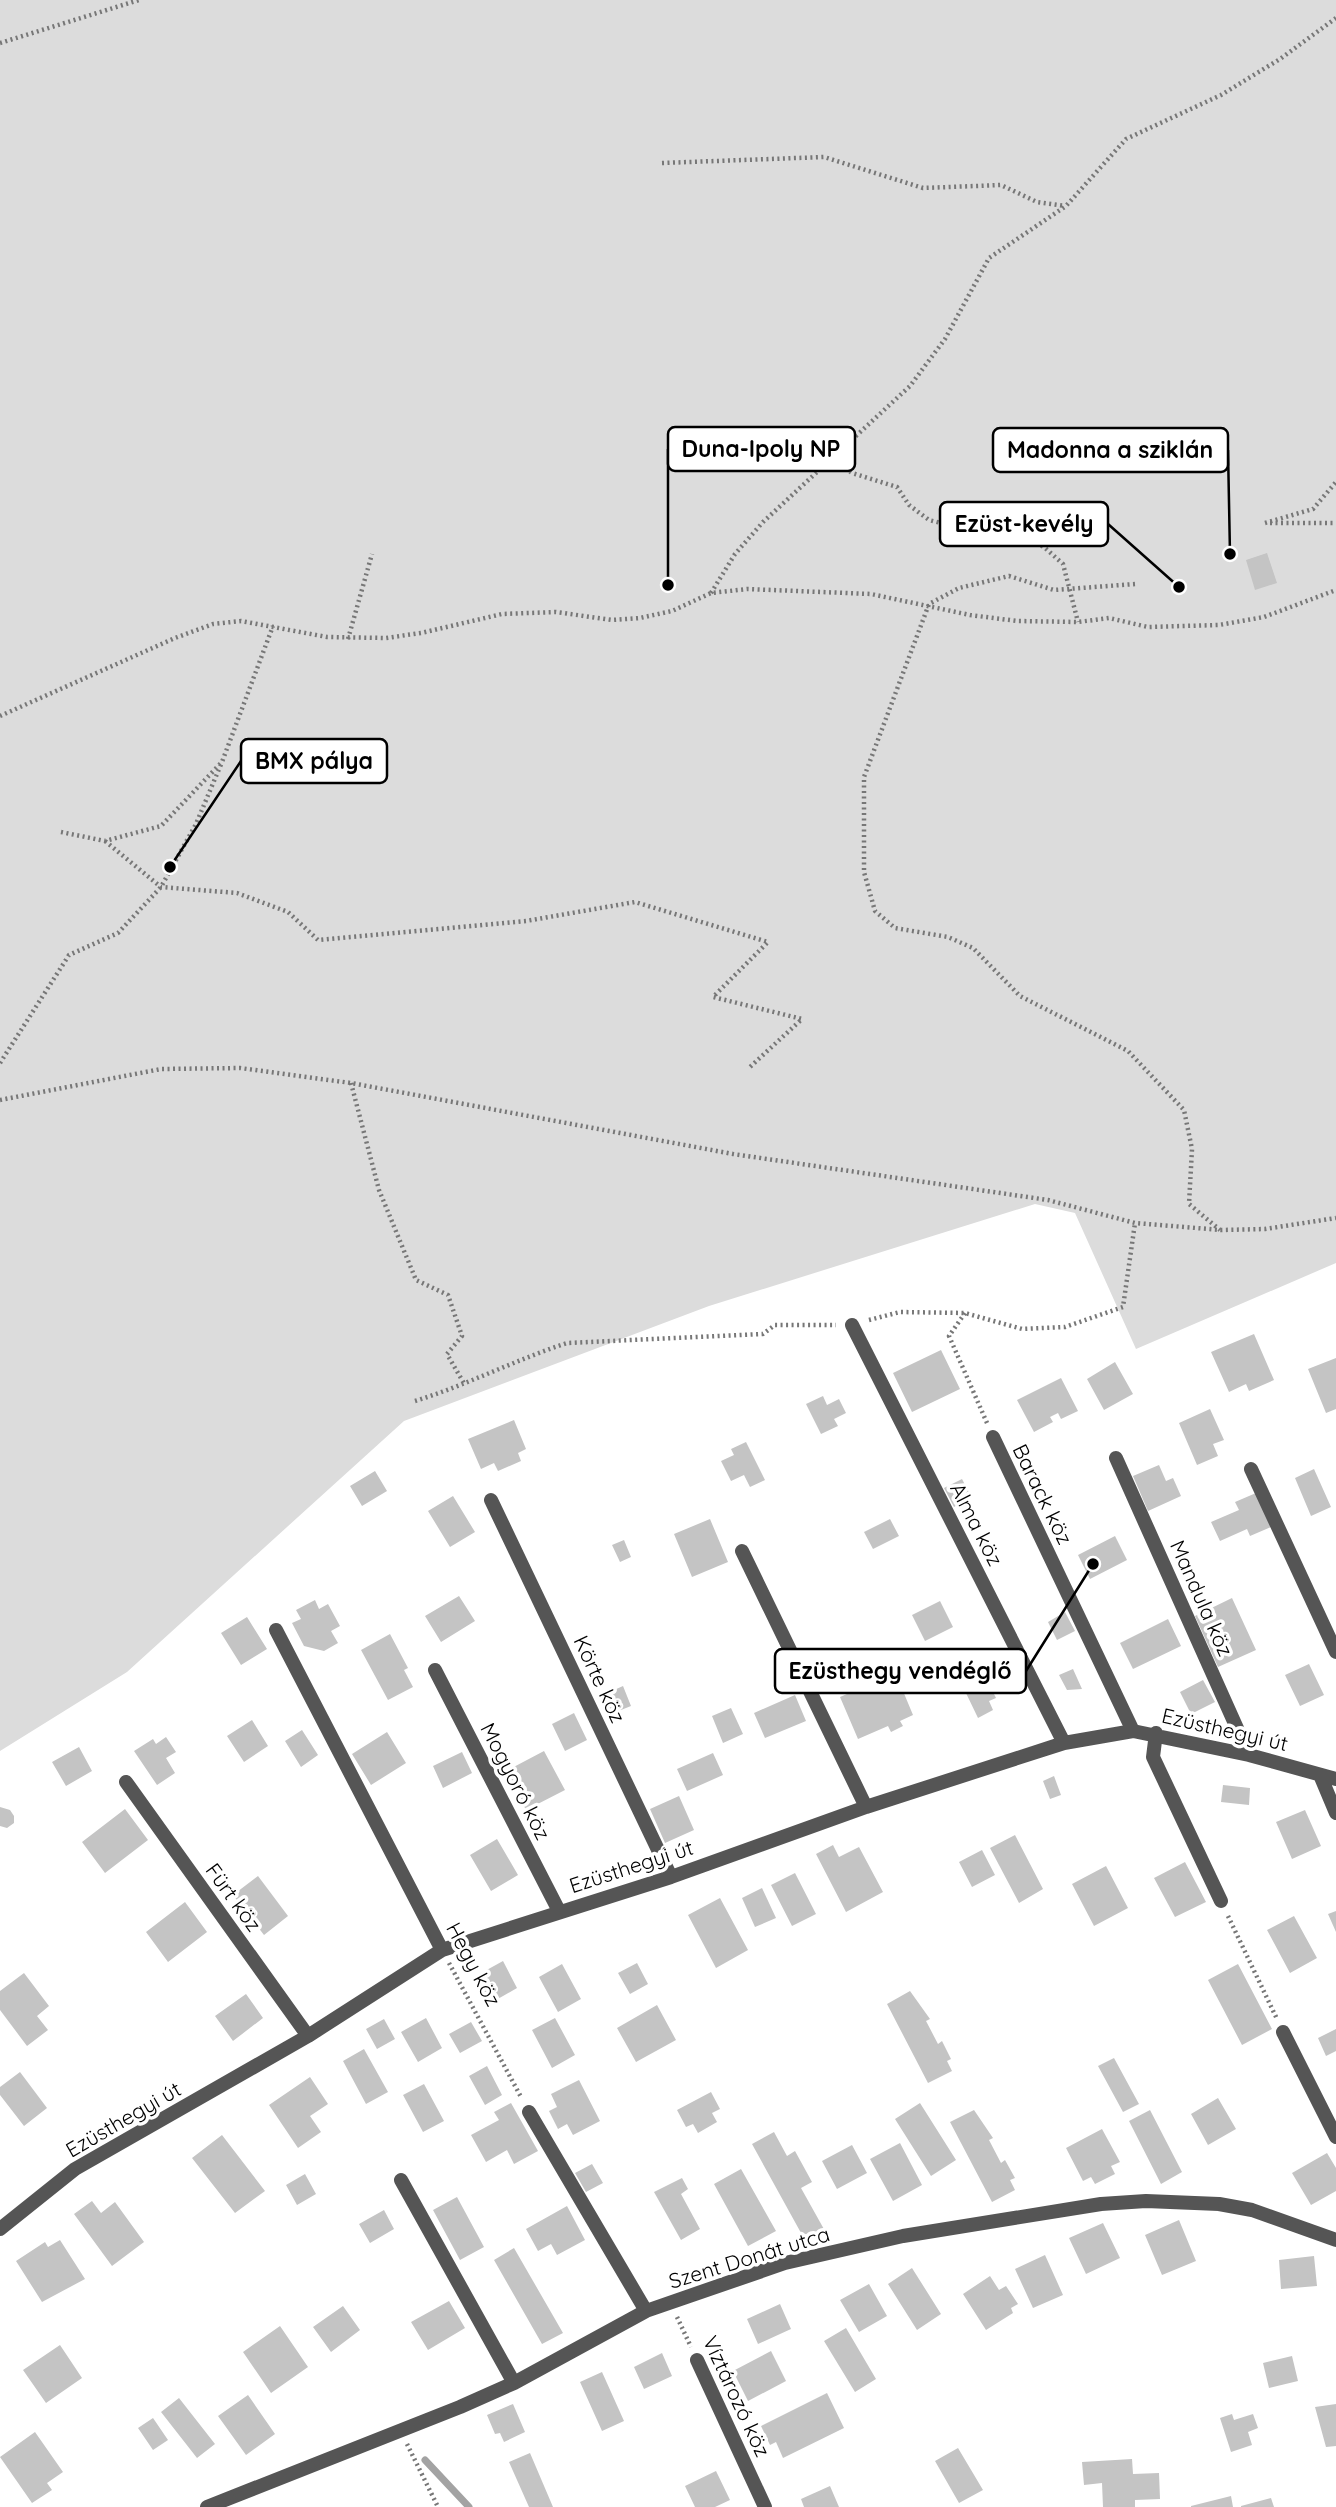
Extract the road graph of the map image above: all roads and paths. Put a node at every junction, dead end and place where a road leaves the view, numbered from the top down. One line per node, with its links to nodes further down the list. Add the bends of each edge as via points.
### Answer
1 (139, 0): 3 (path)
2 (1336, 18): 5 (path, via 1280,60 1221,95 1126,139)
3 (0, 43)
4 (662, 163): 5 (path, via 824,157 923,188 1001,185 1037,202)
5 (1066, 206): 6 (path, via 989,258 945,339 910,386)
6 (832, 458): 11 (path, via 852,473 897,487 909,505 929,520 960,528 990,524 1044,547 1063,564); 13 (path, via 734,554)
7 (1336, 482): 8 (path, via 1313,509 1265,523)
8 (1336, 523)
9 (372, 554): 17 (path)
10 (1135, 584): 11 (path)
11 (1069, 589): 14 (path, via 1036,587 1009,576 959,588); 15 (path)
12 (1336, 590): 15 (path, via 1234,624 1148,627 1121,619)
13 (711, 593): 14 (path, via 847,591); 17 (path, via 671,611 639,618 516,613 421,633)
14 (929, 604): 15 (path, via 1017,621); 29 (path, via 864,777 864,872 875,911 895,928 948,937 973,948 1020,996 1128,1051 1184,1110 1192,1149 1189,1203)
15 (1078, 622)
16 (272, 626): 17 (path); 18 (path, via 240,621 213,624); 19 (path)
17 (348, 639)
18 (0, 716)
19 (222, 762): 21 (path, via 161,826); 22 (path, via 196,824)
20 (61, 832): 21 (path)
21 (105, 841): 22 (path)
22 (161, 887): 23 (path, via 118,933 69,955); 24 (path, via 237,893 288,912 318,940 526,921 635,902 768,942 713,997 802,1019)
23 (0, 1063)
24 (750, 1067)
25 (351, 1083): 26 (path, via 240,1068 161,1069); 28 (path, via 733,1154 1048,1200); 32 (path, via 379,1190 416,1280 448,1295 462,1336 447,1354)
26 (0, 1100)
27 (1336, 1218): 29 (path, via 1265,1229)
28 (1135, 1223): 29 (path); 30 (path, via 1123,1307 1065,1327 1022,1329)
29 (1221, 1230)
30 (965, 1313): 31 (path, via 900,1312); 34 (path, Barack köz, via 949,1336)
31 (852, 1325): 32 (path, via 775,1325 763,1334 567,1343); 44 (street, Alma köz)
32 (465, 1385): 33 (path)
33 (415, 1401)
34 (993, 1437): 42 (street, Barack köz)
35 (1116, 1458): 45 (street, Mandula köz)
36 (1251, 1469): 40 (street)
37 (491, 1500): 51 (street, Körte köz)
38 (742, 1551): 49 (street)
39 (276, 1630): 54 (street, Hegy köz)
40 (1336, 1652)
41 (435, 1670): 53 (street, Mogyoró köz)
42 (1133, 1731): 43 (street, Ezüsthegyi út); 44 (street, Ezüsthegyi út)
43 (1156, 1733): 45 (street, Ezüsthegyi út); 52 (street, via 1153,1757)
44 (1064, 1743): 49 (street, Ezüsthegyi út)
45 (1249, 1755): 46 (street, Ezüsthegyi út)
46 (1320, 1775): 47 (street, Ezüsthegyi út); 50 (street)
47 (1336, 1779)
48 (125, 1782): 56 (street, Fürt köz)
49 (866, 1807): 51 (street, Ezüsthegyi út)
50 (1336, 1813)
51 (671, 1877): 53 (street, Ezüsthegyi út)
52 (1221, 1901): 55 (path)
53 (559, 1911): 54 (street, Ezüsthegyi út)
54 (442, 1950): 56 (street, Ezüsthegyi út); 57 (path, Hegy köz)
55 (1283, 2032): 58 (street)
56 (308, 2036): 60 (street, Ezüsthegyi út, via 75,2169)
57 (529, 2112): 63 (street)
58 (1336, 2137)
59 (401, 2180): 65 (street)
60 (0, 2229)
61 (1336, 2240): 62 (street, Szent Donát utca, via 1252,2210 1219,2204 1101,2204 903,2236 785,2263)
62 (671, 2304): 63 (street, Szent Donát utca); 64 (path, Víztározó köz)
63 (646, 2311): 65 (street, Szent Donát utca)
64 (697, 2360): 69 (street, Víztározó köz)
65 (514, 2383): 66 (street, Szent Donát utca)
66 (400, 2431): 67 (street, Szent Donát utca); 68 (path)
67 (207, 2507)
68 (438, 2507)
69 (765, 2507)

